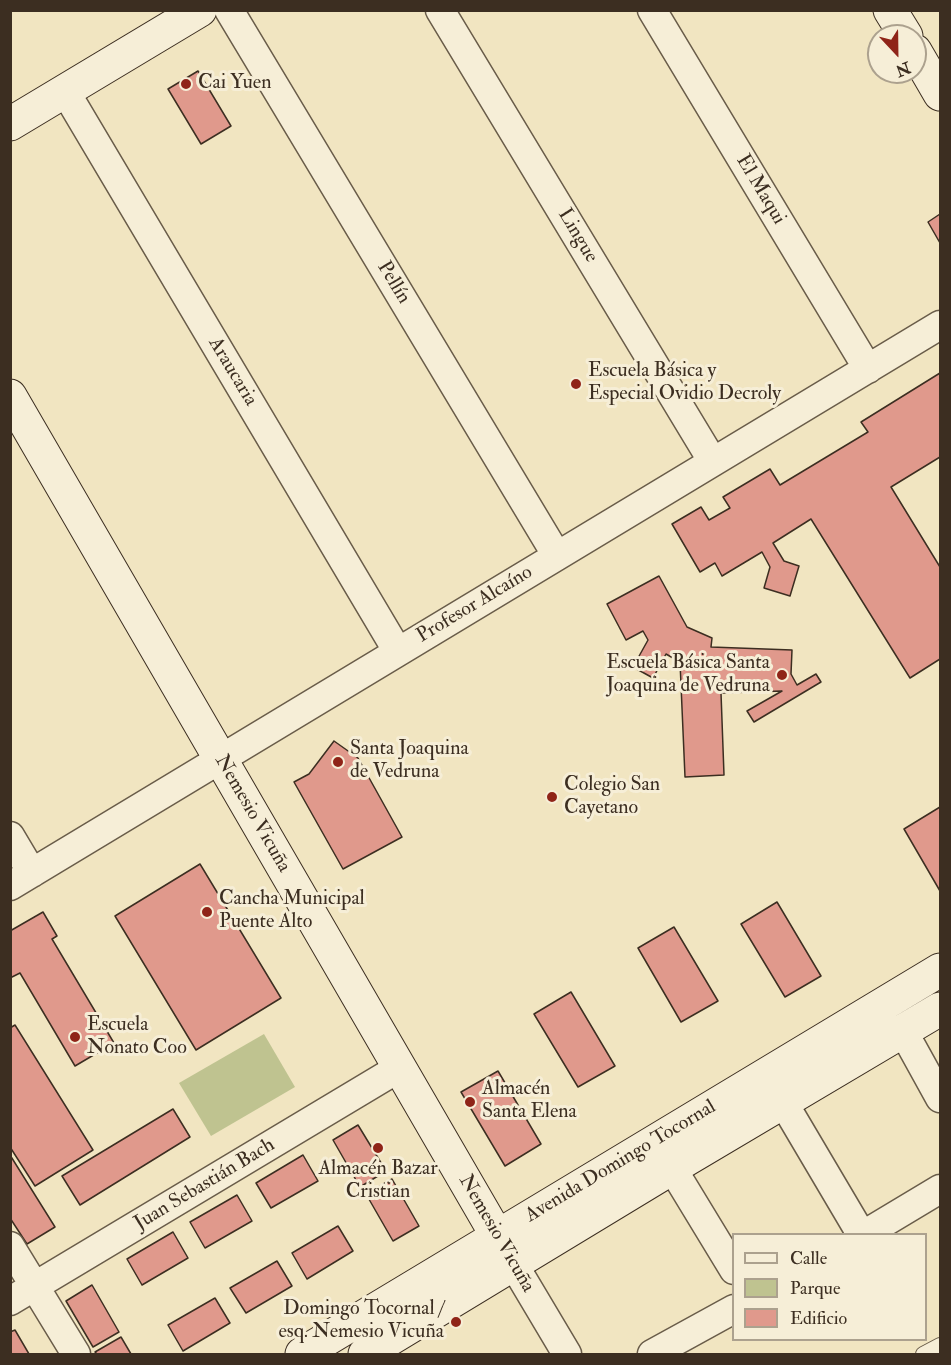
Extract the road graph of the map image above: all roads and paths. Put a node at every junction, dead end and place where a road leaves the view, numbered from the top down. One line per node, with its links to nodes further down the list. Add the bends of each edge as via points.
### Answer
1 (200, 10): 8 (main road)
2 (229, 10): 15 (street, Pellín)
3 (440, 10): 14 (street, Lingue)
4 (652, 10): 12 (street, El Maqui)
5 (890, 10): 6 (main road)
6 (899, 24)
7 (927, 72): 9 (main road)
8 (65, 92): 10 (main road); 16 (street, Araucaria)
9 (940, 94)
10 (10, 124)
11 (940, 325): 12 (street, Profesor Alcaíno)
12 (868, 369): 14 (street, Profesor Alcaíno)
13 (10, 396): 17 (main road, Nemesio Vicuña)
14 (714, 462): 15 (street, Profesor Alcaíno)
15 (557, 556): 16 (street, Profesor Alcaíno)
16 (398, 652): 17 (street, Profesor Alcaíno)
17 (220, 759): 19 (street, Profesor Alcaíno); 23 (main road, Nemesio Vicuña)
18 (10, 836): 19 (street)
19 (21, 879)
20 (940, 970): 30 (main road, Avenida Domingo Tocornal)
21 (940, 1009): 22 (main road, Avenida Domingo Tocornal)
22 (903, 1031): 24 (street); 25 (main road, Avenida Domingo Tocornal)
23 (399, 1068): 30 (main road, Nemesio Vicuña); 34 (street, Juan Sebastián Bach)
24 (940, 1098)
25 (783, 1102): 26 (main road, Avenida Domingo Tocornal); 28 (street)
26 (672, 1168): 32 (main road, Avenida Domingo Tocornal); 33 (street)
27 (940, 1189): 29 (street)
28 (862, 1233)
29 (865, 1233)
30 (497, 1237): 32 (main road, Nemesio Vicuña); 39 (main road, Avenida Domingo Tocornal)
31 (10, 1246): 34 (street)
32 (514, 1265): 40 (main road, Avenida Domingo Tocornal); 41 (street, Nemesio Vicuña)
33 (732, 1267)
34 (35, 1287): 35 (street, Juan Sebastián Bach); 38 (street)
35 (10, 1301)
36 (732, 1310): 42 (street)
37 (940, 1345): 43 (lane)
38 (76, 1354)
39 (302, 1354)
40 (365, 1354)
41 (567, 1354)
42 (652, 1354)
43 (922, 1354)

